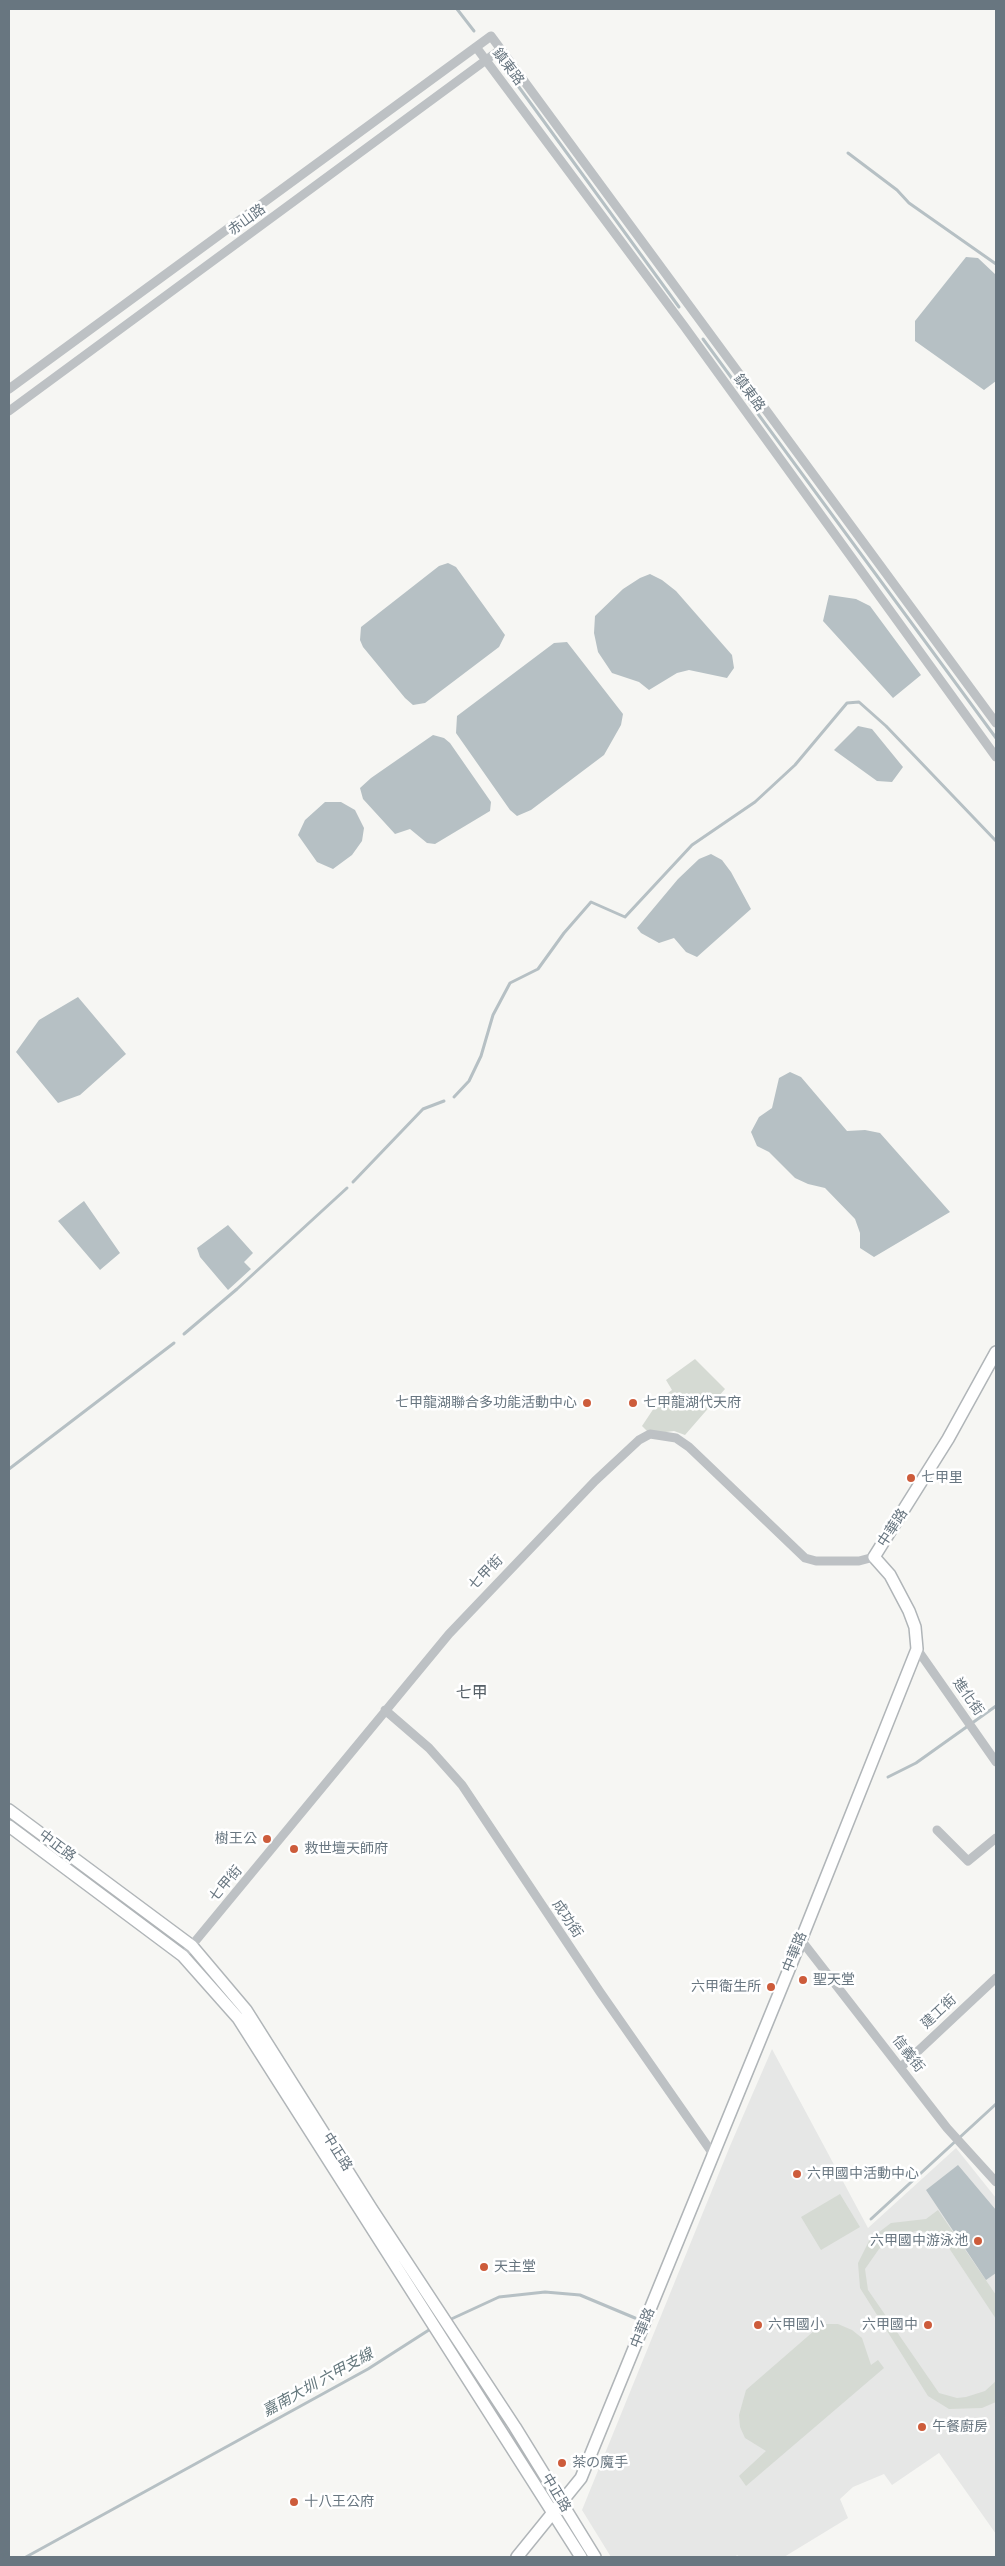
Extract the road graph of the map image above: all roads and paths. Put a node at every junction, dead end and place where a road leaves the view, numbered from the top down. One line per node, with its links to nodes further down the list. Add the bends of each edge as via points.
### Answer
1 (491, 36): 2 (street, 赤山路); 3 (street, 鎮東路)
2 (476, 47): 4 (street, 鎮東路); 5 (street, 赤山路)
3 (501, 49): 4 (street, 赤山路); 7 (street, 鎮東路)
4 (486, 60): 6 (street, 赤山路); 8 (street, 鎮東路)
5 (9, 389)
6 (9, 412)
7 (996, 723)
8 (996, 757)
9 (996, 1352): 10 (main road, 中華路, via 953,1431)
10 (874, 1557): 11 (main road, 中華路, via 890,1575 909,1610); 12 (street, 七甲街, via 859,1561 805,1558 689,1447 676,1438 650,1434 639,1440 595,1481 474,1606)
11 (917, 1649): 13 (street, 進化街); 18 (main road, 中華路)
12 (385, 1710): 19 (street, 七甲街); 23 (street, 成功街, via 429,1748 462,1785)
13 (996, 1762)
14 (9, 1810): 19 (main road, 中正路)
15 (9, 1826): 20 (main road, 中正路)
16 (937, 1830): 17 (street, via 968,1862)
17 (996, 1838)
18 (801, 1940): 22 (street, 信義街); 23 (main road, 中華路)
19 (192, 1946): 20 (street, 七甲街); 25 (main road, 中正路, via 246,2010)
20 (183, 1956): 26 (main road, 中正路, via 238,2018)
21 (996, 1978): 22 (street, 建工街)
22 (901, 2067): 24 (street, 信義街, via 947,2128)
23 (713, 2154): 25 (main road, 中華路, via 581,2478)
24 (996, 2182)
25 (560, 2501): 26 (main road, 中華路); 29 (main road, 中正路)
26 (553, 2510): 27 (main road, 中華路); 28 (main road, 中正路)
27 (517, 2557)
28 (581, 2557)
29 (595, 2557)

